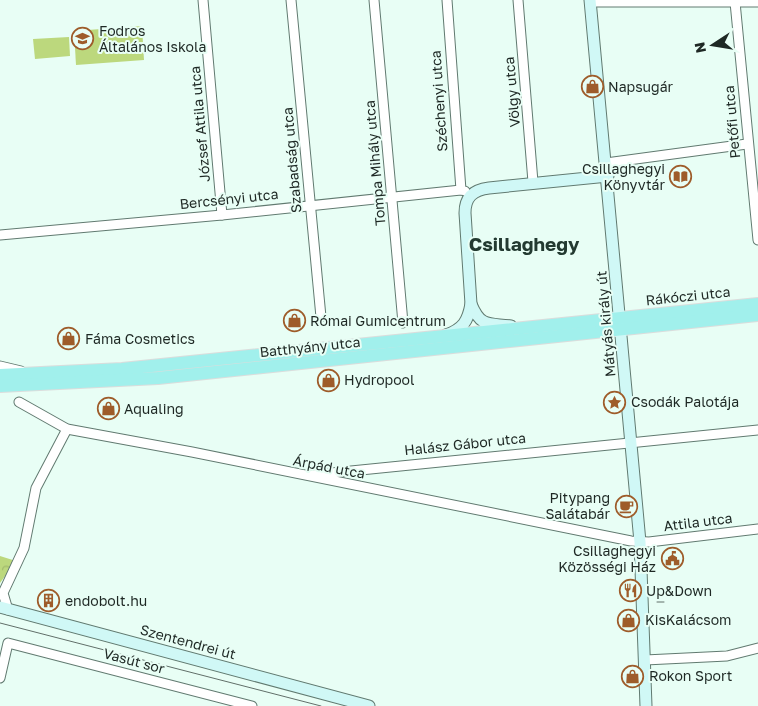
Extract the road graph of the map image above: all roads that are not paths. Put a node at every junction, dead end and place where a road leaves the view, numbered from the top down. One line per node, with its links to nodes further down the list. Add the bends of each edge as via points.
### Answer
1 (204, 0): 17 (street, József Attila utca)
2 (292, 0): 16 (street, Szabadság utca)
3 (374, 0): 15 (street, Tompa Mihály utca)
4 (447, 0): 14 (street, Széchenyi utca)
5 (518, 0): 13 (street, Völgy utca)
6 (694, 0): 7 (street); 8 (street)
7 (590, 1): 11 (street, Mátyás király út)
8 (735, 2): 9 (street); 10 (street, Petőfi utca)
9 (758, 2)
10 (747, 144): 11 (street); 19 (street, Petőfi utca)
11 (606, 163): 12 (street, Mátyás király út)
12 (608, 176): 13 (street, Bercsényi utca); 25 (street, Mátyás király út)
13 (533, 182): 14 (street, Bercsényi utca)
14 (469, 191): 15 (street, Bercsényi utca); 20 (street, Széchenyi utca, via 465,213)
15 (392, 198): 16 (street, Bercsényi utca); 24 (street, Tompa Mihály utca)
16 (309, 206): 17 (street, Bercsényi utca); 23 (street, Szabadság utca)
17 (222, 215): 18 (street, Bercsényi utca)
18 (0, 235)
19 (758, 240)
20 (471, 304): 26 (street, via 479,320 486,324); 27 (street, Széchenyi utca, via 466,323 455,332)
21 (758, 304): 25 (main road, Rákóczi utca)
22 (758, 316): 25 (main road, Rákóczi utca)
23 (321, 317)
24 (404, 323)
25 (621, 324): 26 (main road, Batthyány utca); 31 (main road, Batthyány utca, via 158,378); 35 (street, Mátyás király út)
26 (522, 328): 27 (main road, Batthyány utca)
27 (440, 337): 29 (main road, Batthyány utca, via 131,368)
28 (0, 366): 29 (street)
29 (30, 374): 30 (main road, Batthyány utca)
30 (0, 375)
31 (0, 386)
32 (19, 402): 33 (street, Árpád utca)
33 (67, 429): 37 (street, Árpád utca); 41 (street, via 36,488 24,548 3,593)
34 (758, 430): 35 (street, Halász Gábor utca)
35 (632, 441): 36 (street, Halász Gábor utca); 40 (street, Mátyás király út)
36 (352, 469): 37 (street, Halász Gábor utca); 38 (street)
37 (302, 476): 38 (street, Árpád utca)
38 (351, 486): 40 (street, Árpád utca)
39 (758, 529): 40 (street, Attila utca)
40 (640, 542): 43 (street, Mátyás király út)
41 (4, 609): 46 (street, Szentendrei út)
42 (758, 648): 43 (street, via 727,656)
43 (645, 660): 47 (street, Mátyás király út)
44 (0, 678): 45 (street, Vasút sor, via 8,643)
45 (252, 706)
46 (368, 706)
47 (646, 706)

